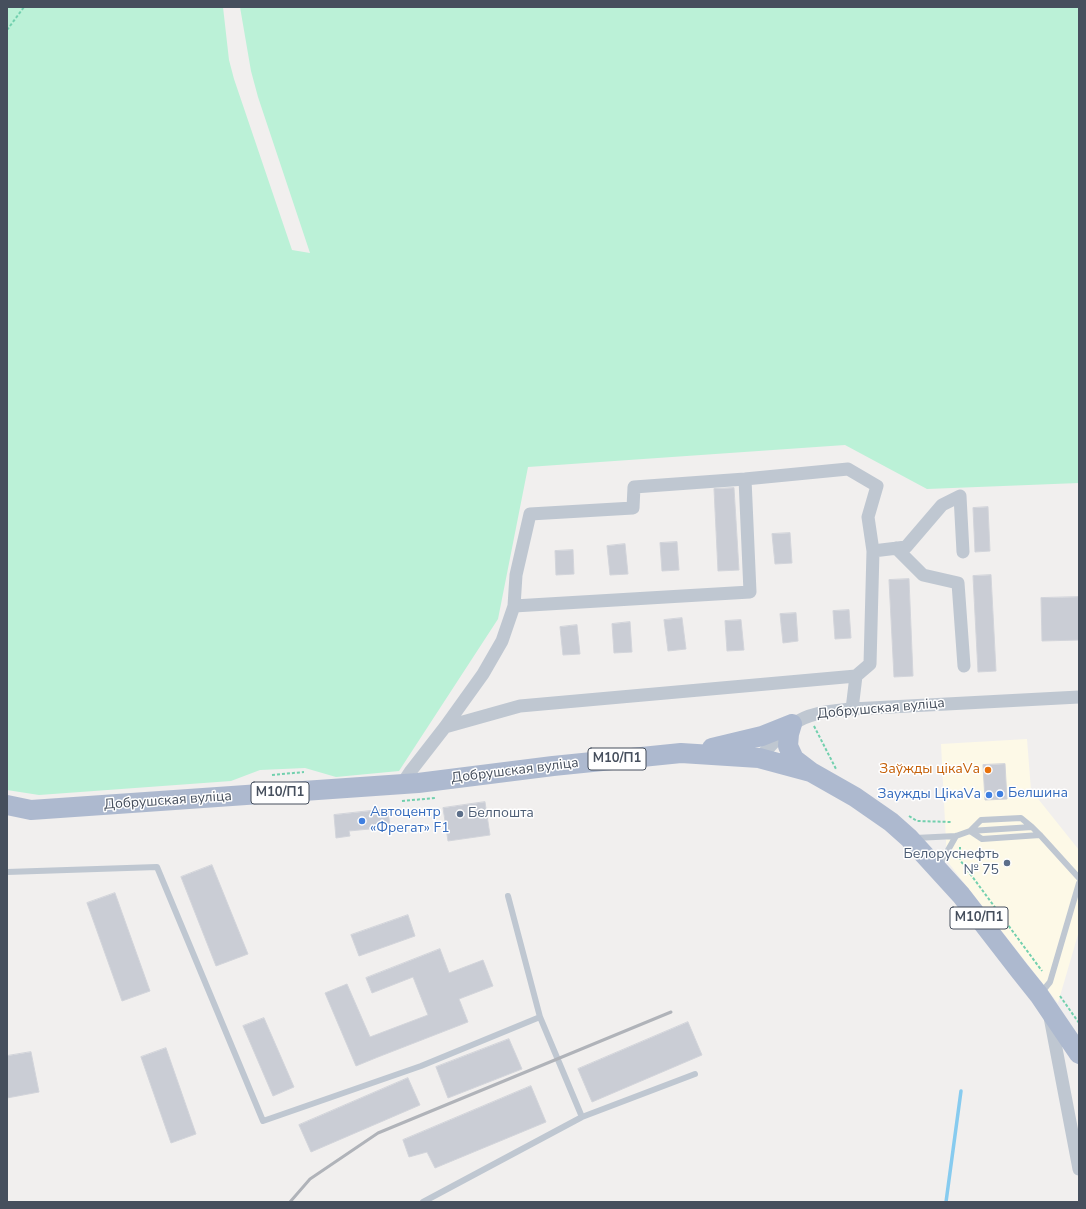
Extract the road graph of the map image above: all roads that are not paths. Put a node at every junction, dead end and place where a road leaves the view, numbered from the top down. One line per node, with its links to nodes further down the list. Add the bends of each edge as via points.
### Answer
1 (745, 480): 3 (street, via 848,469 877,486 868,517); 5 (street, via 634,487 633,508 530,514 516,575); 5 (street, via 750,592)
2 (896, 548): 3 (street); 4 (street, via 906,547 942,505 960,496); 6 (street, via 923,575 958,583)
3 (873, 551): 7 (street, via 870,664)
4 (963, 552)
5 (514, 606): 11 (street, via 502,641 483,674)
6 (964, 666)
7 (856, 676): 9 (street); 11 (street, via 520,706)
8 (1079, 697): 9 (street, Добрушская вуліца)
9 (852, 709): 10 (street, Добрушская вуліца, via 827,711)
10 (792, 724): 12 (main road, via 762,736 719,747); 13 (street, Добрушская вуліца); 14 (main road, via 788,734 788,746 794,759)
11 (445, 728): 15 (street, via 410,772)
12 (680, 753): 13 (main road, Добрушская вуліца / М10/П1); 15 (main road, Добрушская вуліца / М10/П1)
13 (759, 758): 14 (main road, М10/П1)
14 (811, 772): 21 (main road, М10/П1, via 855,797)
15 (402, 793): 16 (main road, Добрушская вуліца / М10/П1, via 31,810)
16 (7, 804)
17 (1032, 827): 18 (lane); 18 (lane, via 1021,818 981,820); 19 (lane)
18 (970, 831): 19 (lane, via 982,839); 20 (lane)
19 (1040, 835): 24 (lane)
20 (956, 836): 21 (lane); 22 (lane)
21 (909, 838): 22 (main road, М10/П1)
22 (937, 868): 27 (main road, М10/П1)
23 (7, 872): 28 (lane, via 157,867 263,1121 421,1066)
24 (1079, 878)
25 (1079, 883): 27 (lane, via 1050,982)
26 (508, 896): 28 (lane)
27 (1049, 1001): 29 (main road, М10/П1); 32 (street)
28 (540, 1017): 31 (lane)
29 (1079, 1054)
30 (695, 1074): 31 (lane)
31 (582, 1117): 33 (lane)
32 (1079, 1169)
33 (423, 1202)

